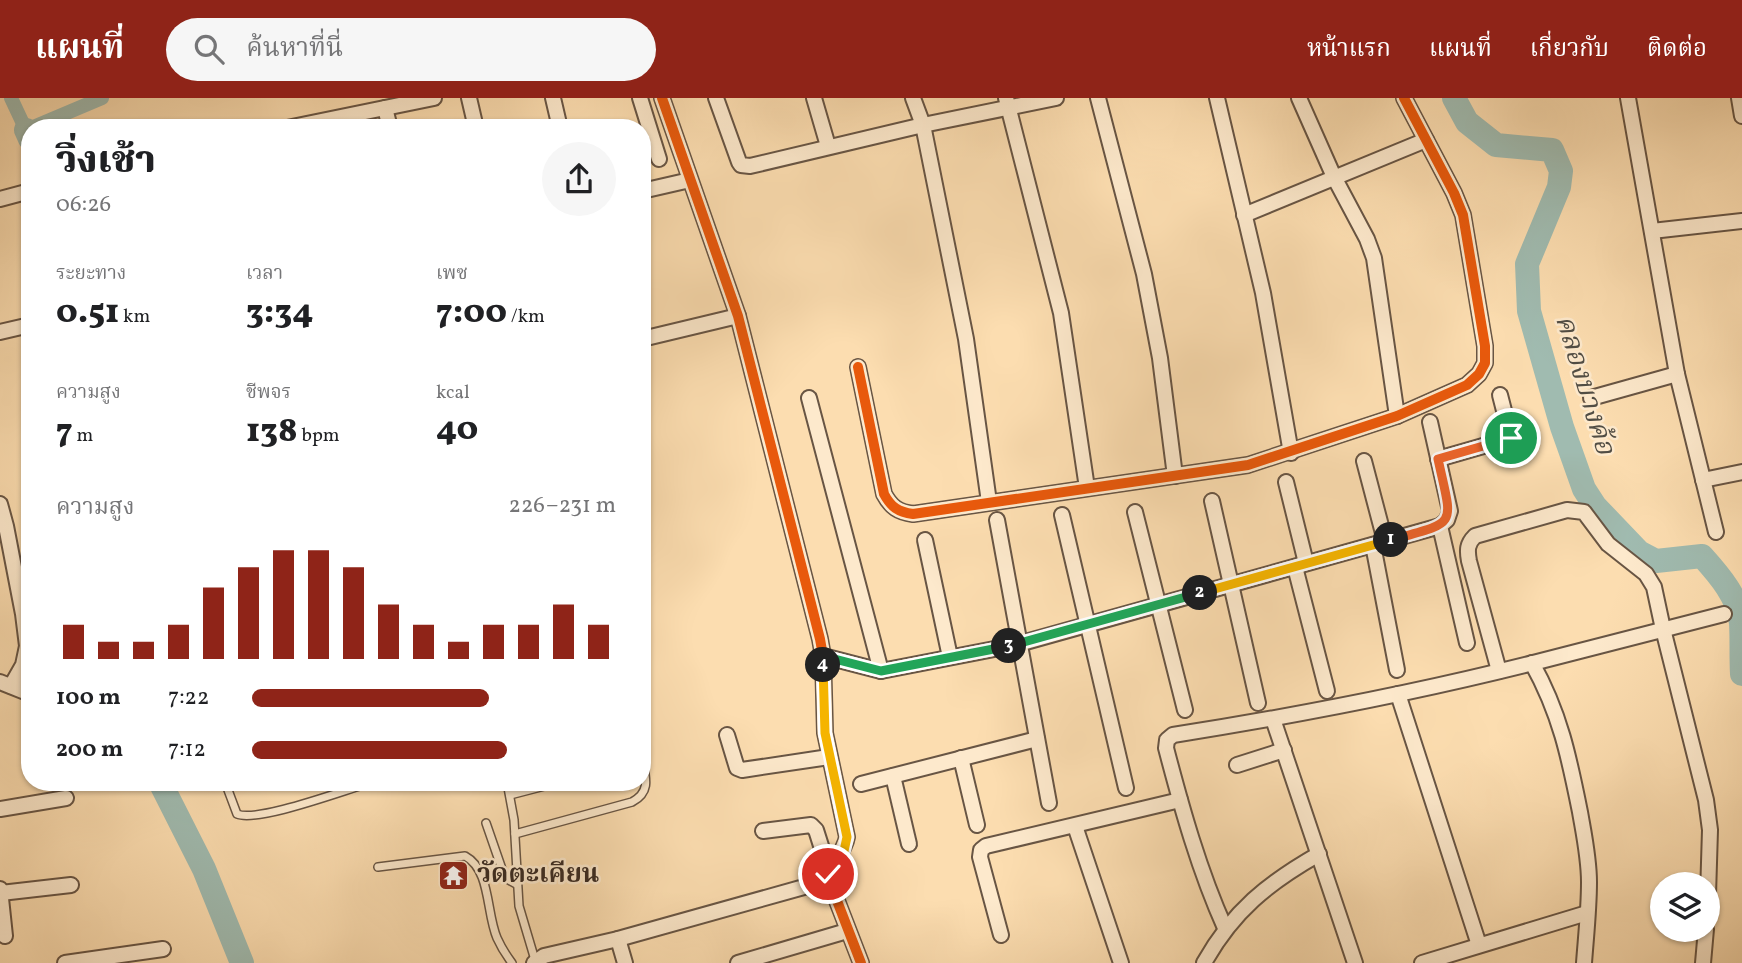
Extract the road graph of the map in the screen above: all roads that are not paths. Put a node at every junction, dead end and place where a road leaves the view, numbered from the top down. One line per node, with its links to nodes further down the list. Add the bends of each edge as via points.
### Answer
1 (434, 98): 17 (street)
2 (469, 98): 21 (street)
3 (554, 98): 22 (street)
4 (640, 98): 23 (street)
5 (662, 98): 30 (street)
6 (716, 98): 27 (street, via 741,165)
7 (814, 98): 27 (street)
8 (913, 98): 24 (street)
9 (1056, 98): 16 (street)
10 (1098, 98): 52 (street, via 1144,274)
11 (1217, 98): 34 (street)
12 (1300, 98): 29 (street)
13 (1404, 98): 26 (street)
14 (1628, 98): 36 (street)
15 (1739, 98): 18 (street)
16 (1008, 104): 24 (street); 55 (street, via 1061,313)
17 (385, 108): 19 (street); 20 (street)
18 (1742, 116)
19 (334, 119)
20 (388, 119)
21 (474, 119)
22 (559, 119)
23 (647, 119)
24 (923, 125): 27 (street); 57 (street, via 966,339)
25 (651, 133): 28 (street)
26 (1426, 141): 29 (street); 46 (street, via 1462,215 1485,363 1467,385)
27 (828, 146)
28 (659, 159)
29 (1334, 177): 34 (street); 46 (street, via 1374,258)
30 (690, 180): 31 (street); 37 (street)
31 (651, 189)
32 (21, 193): 33 (street)
33 (0, 199)
34 (1244, 215): 48 (street)
35 (1742, 221): 36 (street)
36 (1652, 231): 42 (street)
37 (738, 316): 40 (street); 75 (street)
38 (21, 327): 39 (street)
39 (0, 332)
40 (651, 337)
41 (858, 367): 57 (street, via 889,505 912,514)
42 (1677, 374): 45 (street); 53 (street)
43 (1500, 395): 49 (street, via 1511,438)
44 (809, 398): 80 (street)
45 (1591, 398)
46 (1397, 416): 48 (street)
47 (1430, 422): 49 (street)
48 (1291, 453): 52 (street)
49 (1438, 459): 62 (street, via 1450,511)
50 (1364, 461): 65 (street)
51 (1742, 472): 53 (street)
52 (1175, 476): 55 (street)
53 (1703, 480): 63 (street)
54 (1286, 482): 66 (street)
55 (1087, 488): 57 (street)
56 (1212, 501): 67 (street)
57 (989, 502)
58 (0, 504): 68 (street)
59 (1135, 512): 69 (street)
60 (1062, 515): 71 (street)
61 (996, 520): 74 (street)
62 (1440, 526): 65 (street); 73 (street)
63 (1716, 532)
64 (925, 540): 76 (street)
65 (1379, 543): 66 (street); 79 (street)
66 (1301, 565): 67 (street); 83 (street)
67 (1231, 584): 69 (street); 85 (street)
68 (21, 604)
69 (1158, 605): 71 (street); 86 (street)
70 (1724, 614): 72 (street)
71 (1088, 625): 74 (street); 96 (street)
72 (1663, 629): 77 (street); 81 (street, via 1654,587 1646,574 1608,544 1584,512 1567,510 1475,536 1469,542 1469,561); 115 (street, via 1706,800)
73 (1467, 643)
74 (1019, 644): 76 (street); 89 (street)
75 (823, 656): 80 (street); 91 (street)
76 (950, 657): 80 (street)
77 (1532, 663): 81 (street); 120 (street, via 1551,698 1570,763 1588,858)
78 (21, 667): 82 (street)
79 (1398, 670)
80 (881, 671)
81 (1499, 671): 84 (street)
82 (6, 684)
83 (1327, 691)
84 (1398, 694): 87 (street); 127 (street)
85 (1258, 703)
86 (1185, 710)
87 (1273, 719): 90 (street); 104 (street, via 1173,735 1167,740)
88 (727, 735): 91 (street, via 732,758 742,770)
89 (1037, 739): 92 (street); 105 (street)
90 (1284, 750): 93 (street); 113 (street)
91 (829, 757): 116 (street, via 847,837)
92 (961, 758): 94 (street); 108 (street)
93 (1237, 765)
94 (893, 776): 95 (street); 112 (street)
95 (861, 784)
96 (1126, 788)
97 (228, 791): 98 (lane, via 237,814 248,817)
98 (341, 791)
99 (509, 791): 102 (lane)
100 (525, 791): 102 (lane)
101 (644, 791): 111 (lane, via 632,802)
102 (510, 795): 111 (lane)
103 (66, 798): 106 (street)
104 (1180, 800): 109 (street); 121 (street)
105 (1049, 803)
106 (0, 809)
107 (486, 823): 117 (lane, via 504,875)
108 (977, 825)
109 (1075, 826): 123 (street, via 981,850); 135 (street)
110 (763, 831): 116 (street, via 811,825)
111 (515, 834): 117 (lane)
112 (909, 844)
113 (1319, 854): 121 (street, via 1287,873); 137 (street)
114 (378, 867): 131 (lane, via 465,856 471,859 477,864 496,937)
115 (1709, 872)
116 (829, 875): 122 (street); 125 (street)
117 (516, 884): 129 (lane)
118 (71, 885): 119 (street)
119 (0, 891): 124 (street)
120 (1587, 913): 127 (street); 139 (street)
121 (1225, 928): 136 (street)
122 (847, 931): 133 (street); 134 (street)
123 (1001, 935)
124 (5, 936)
125 (618, 939): 129 (street); 132 (street)
126 (1705, 942): 140 (street)
127 (1479, 945): 138 (street)
128 (163, 949): 130 (street)
129 (535, 962)
130 (65, 963)
131 (512, 963)
132 (625, 963)
133 (738, 963)
134 (861, 963)
135 (1121, 963)
136 (1204, 963)
137 (1355, 963)
138 (1422, 963)
139 (1584, 963)
140 (1703, 963)

